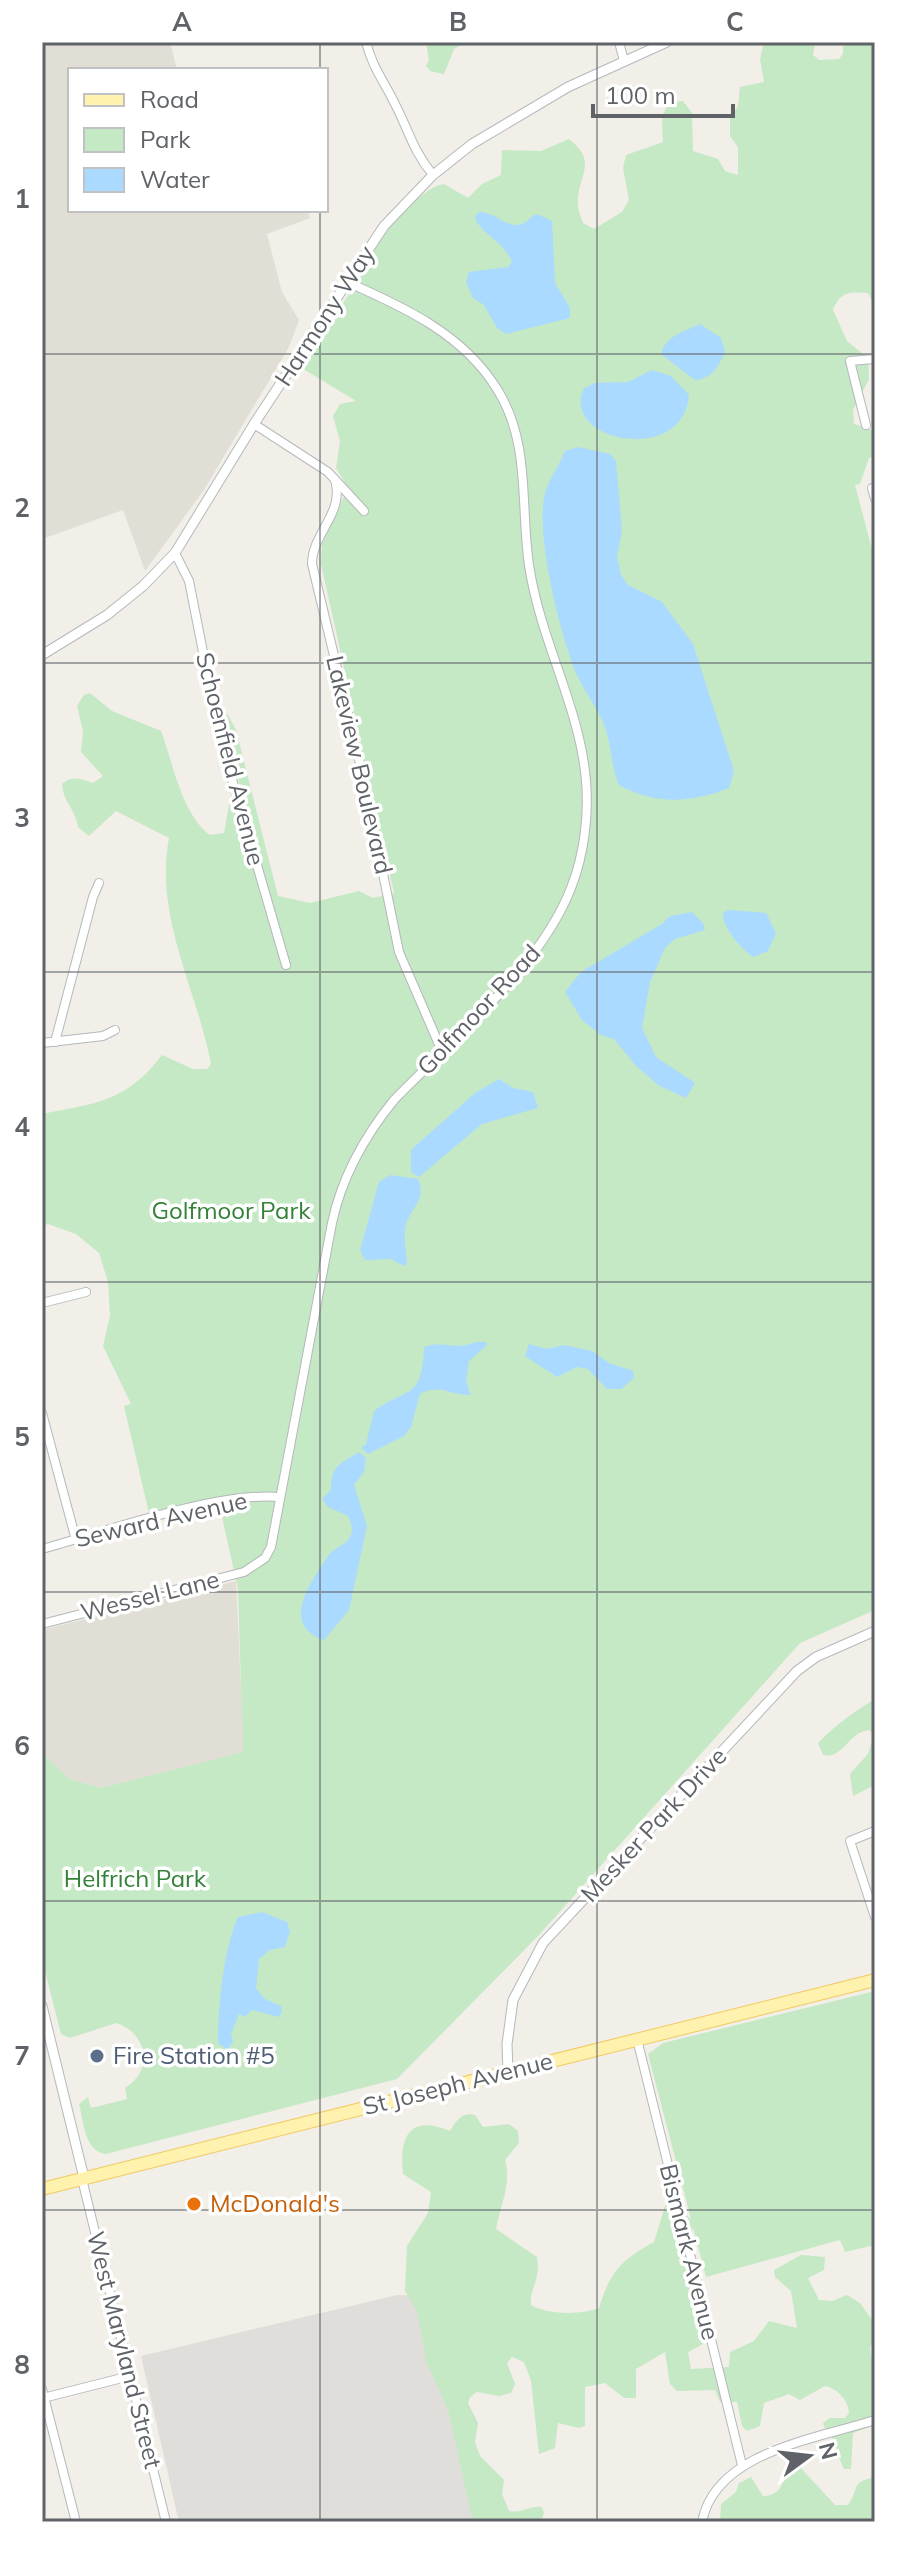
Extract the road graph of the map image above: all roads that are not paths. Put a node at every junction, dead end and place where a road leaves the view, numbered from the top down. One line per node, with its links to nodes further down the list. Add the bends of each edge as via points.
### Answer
1 (366, 42): 5 (street, via 414,152)
2 (619, 42): 4 (street)
3 (667, 42): 4 (street, Harmony Way)
4 (624, 61): 5 (street, Harmony Way, via 513,119)
5 (433, 175): 6 (street, Harmony Way, via 384,226)
6 (347, 282): 8 (street, Harmony Way); 21 (street, Golfmoor Road, via 449,336 485,371 509,410 521,447 529,565 539,619 577,728 584,765 586,822 577,871 562,910 528,962)
7 (875, 359): 9 (street, via 850,361)
8 (254, 424): 10 (street); 14 (street, Harmony Way)
9 (866, 425)
10 (335, 480): 13 (street); 21 (street, Lakeview Boulevard, via 334,511 312,564 399,952)
11 (872, 488): 12 (street)
12 (875, 499)
13 (364, 511)
14 (175, 553): 15 (street, Harmony Way, via 107,615); 17 (street, Schoenfield Avenue, via 189,581 220,738)
15 (42, 655)
16 (99, 883): 19 (street)
17 (286, 965)
18 (115, 1030): 19 (street)
19 (55, 1042): 20 (street)
20 (42, 1043)
21 (441, 1049): 25 (street, Golfmoor Road, via 375,1124 340,1194)
22 (86, 1292): 23 (street)
23 (42, 1303)
24 (42, 1413): 26 (street)
25 (280, 1497): 26 (street, Seward Avenue, via 217,1504); 28 (street, Golfmoor Road, via 271,1547)
26 (76, 1540): 27 (street, Seward Avenue)
27 (42, 1549)
28 (257, 1566): 29 (street, Wessel Lane)
29 (42, 1624)
30 (875, 1631): 37 (street, Mesker Park Drive, via 797,1671 543,1943 513,2000)
31 (875, 1831): 32 (street, via 850,1841)
32 (875, 1917)
33 (875, 1980): 35 (main road, St Joseph Avenue)
34 (42, 2006): 36 (street, West Maryland Street)
35 (637, 2039): 37 (main road, St Joseph Avenue); 43 (street, Bismark Avenue)
36 (46, 2044): 38 (street, West Maryland Street)
37 (508, 2072): 38 (main road, St Joseph Avenue)
38 (83, 2178): 39 (main road, St Joseph Avenue); 40 (street, West Maryland Street)
39 (42, 2189)
40 (130, 2376): 41 (street); 45 (street, West Maryland Street)
41 (43, 2395): 44 (street)
42 (875, 2420): 43 (street)
43 (742, 2465): 46 (street, via 712,2491)
44 (76, 2522)
45 (166, 2522)
46 (702, 2522)

